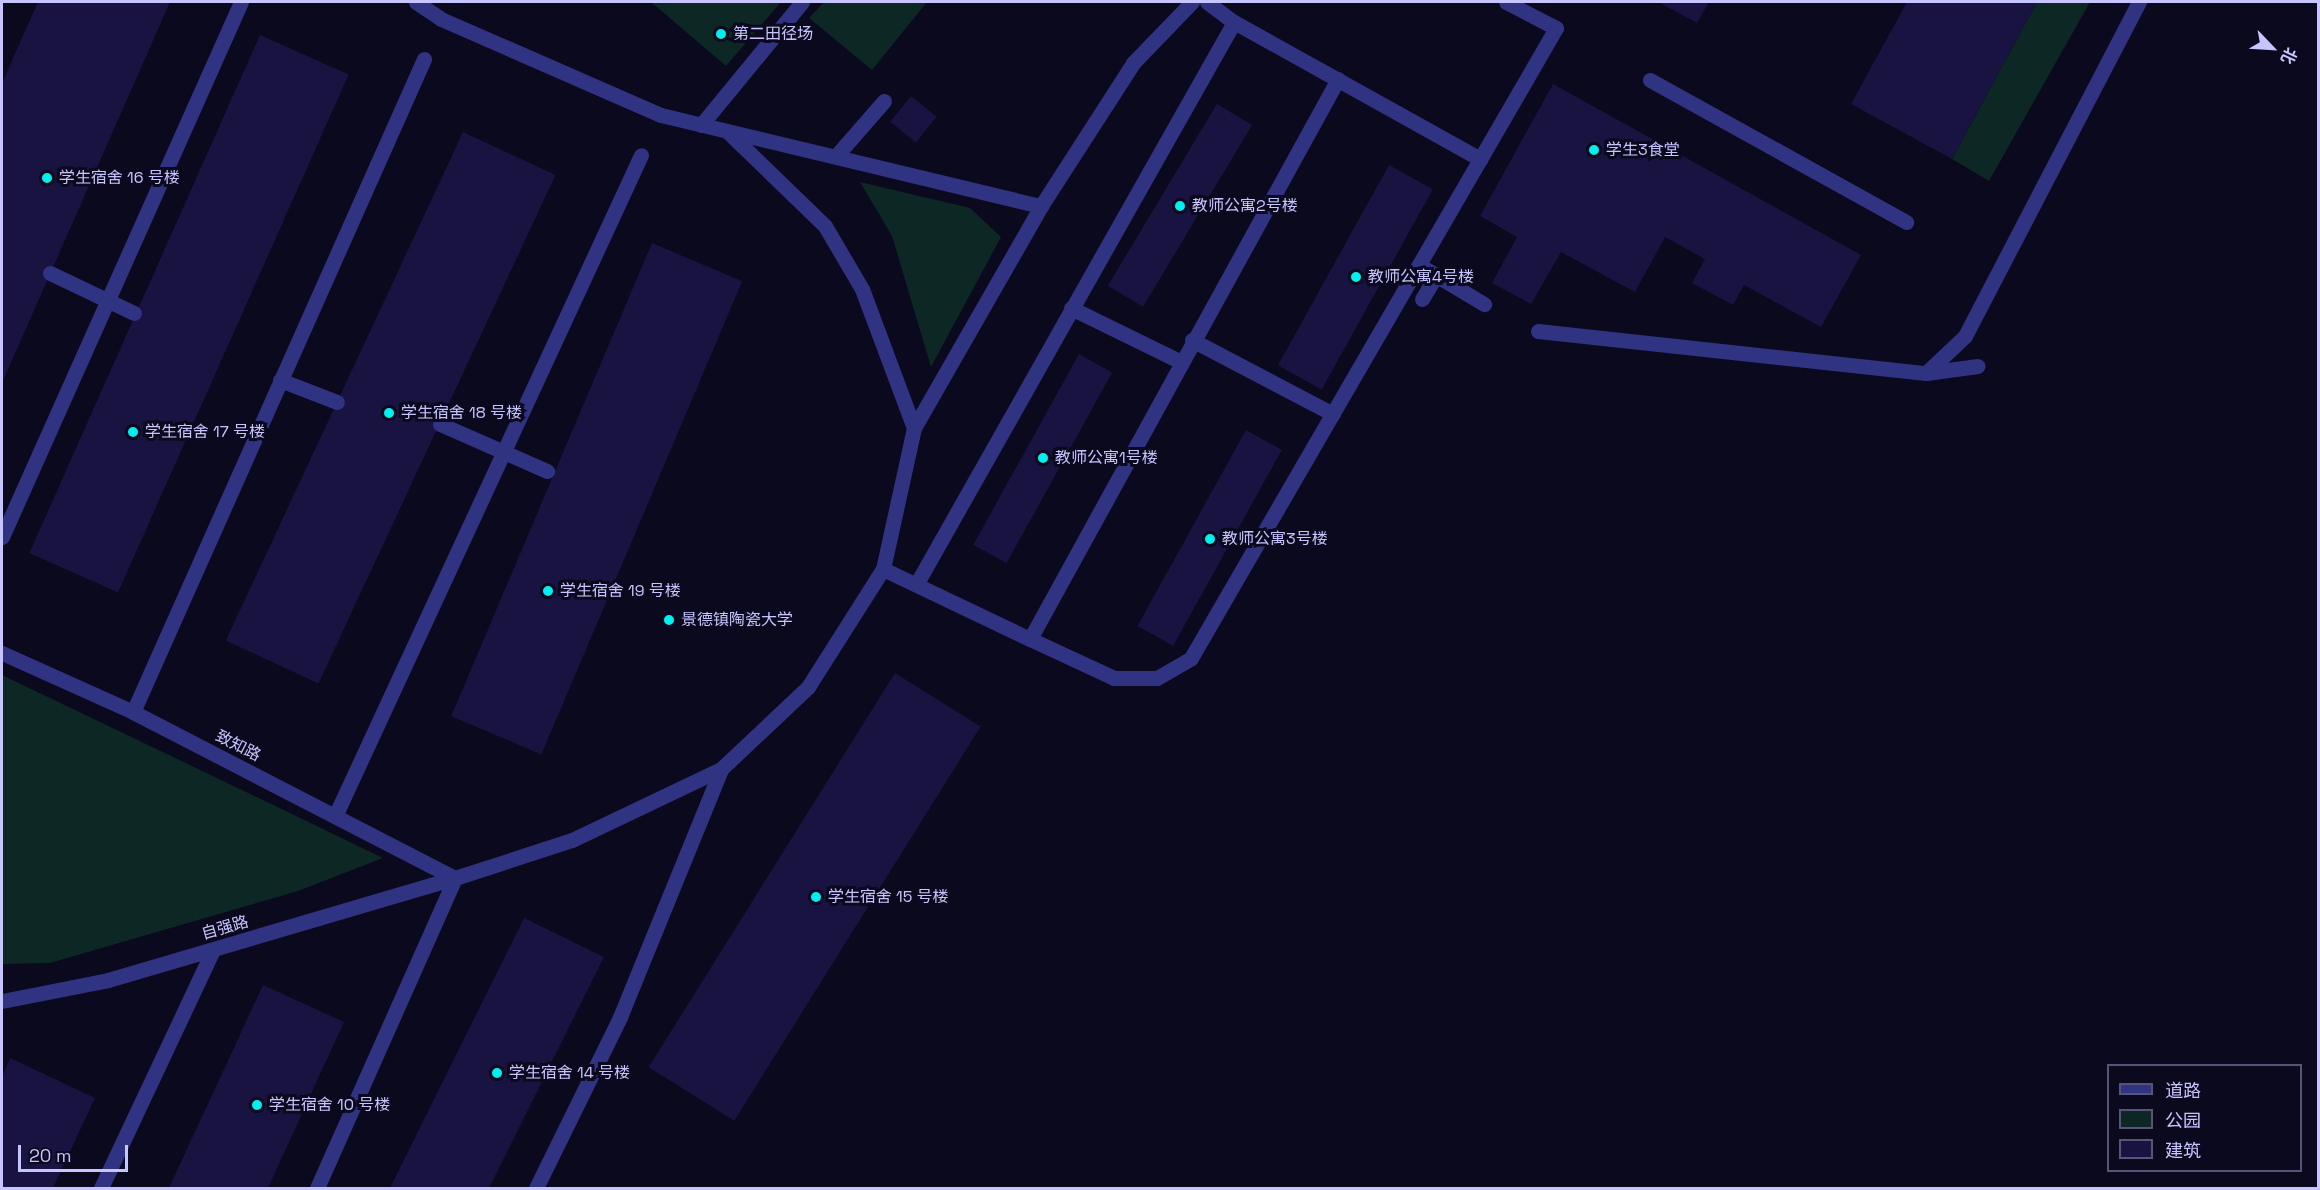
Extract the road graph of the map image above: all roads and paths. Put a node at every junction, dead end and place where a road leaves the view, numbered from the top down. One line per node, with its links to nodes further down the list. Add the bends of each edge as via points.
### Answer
1 (241, 2): 24 (street)
2 (416, 2): 13 (street, via 441,19 661,115)
3 (802, 2): 13 (street)
4 (1192, 2): 18 (street, via 1133,63)
5 (1207, 2): 8 (street)
6 (1506, 2): 17 (street, via 1556,28)
7 (2139, 2): 32 (street, via 1965,336)
8 (1234, 22): 10 (street); 26 (street)
9 (424, 59): 33 (street)
10 (1338, 79): 17 (street); 29 (street)
11 (1650, 80): 19 (street)
12 (884, 101): 16 (street)
13 (701, 124): 14 (street)
14 (728, 132): 16 (street); 37 (street, via 825,226 866,298)
15 (641, 155): 38 (street)
16 (836, 156): 18 (street)
17 (1480, 159): 20 (street)
18 (1041, 206): 37 (street)
19 (1906, 222)
20 (1419, 265): 22 (street); 35 (street)
21 (50, 273): 24 (street)
22 (1436, 276): 23 (street); 25 (street)
23 (1422, 299)
24 (110, 301): 27 (street); 40 (street)
25 (1484, 304)
26 (1071, 308): 30 (street); 42 (street)
27 (134, 313)
28 (1538, 331): 32 (street)
29 (1191, 340): 30 (street); 35 (street)
30 (1179, 361): 43 (street)
31 (1978, 366): 32 (street)
32 (1926, 373)
33 (280, 380): 34 (street); 45 (street)
34 (337, 402)
35 (1333, 414): 43 (street, via 1191,658 1157,678 1114,678)
36 (440, 424): 38 (street)
37 (914, 428): 41 (street)
38 (506, 451): 39 (street); 47 (street)
39 (548, 471)
40 (2, 537)
41 (883, 569): 42 (street); 46 (street, via 808,687)
42 (917, 583): 43 (street)
43 (1030, 639)
44 (2, 653): 45 (street, 致知路)
45 (133, 712): 47 (street, 致知路)
46 (721, 769): 48 (street, 自强路, via 572,840); 53 (street, via 620,1017)
47 (336, 814): 48 (street, 致知路)
48 (455, 878): 49 (street, 自强路); 52 (street)
49 (213, 950): 50 (street, 自强路); 51 (street)
50 (2, 1001)
51 (101, 1188)
52 (317, 1188)
53 (536, 1188)

